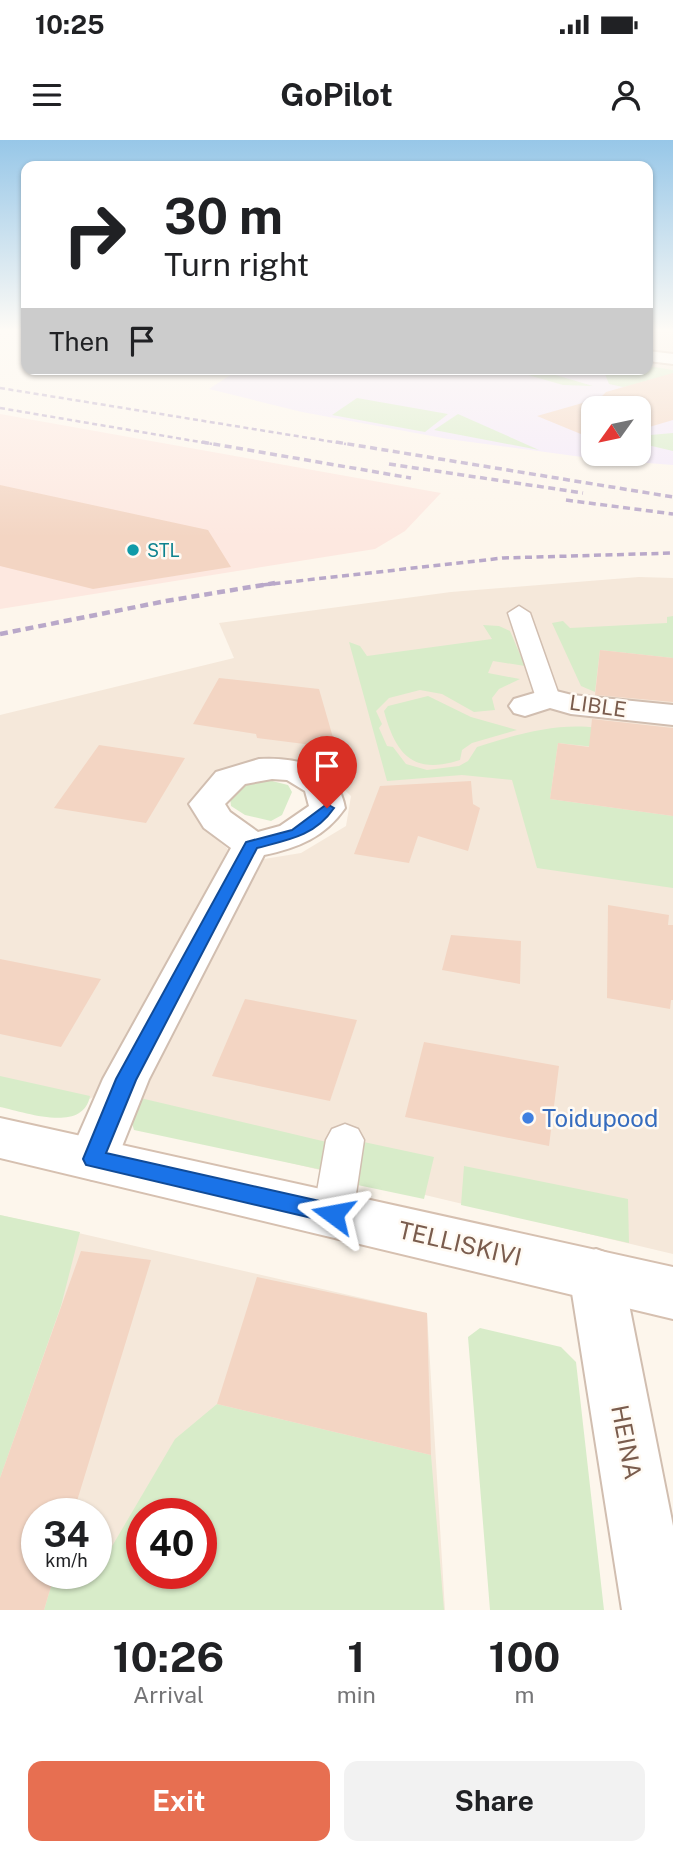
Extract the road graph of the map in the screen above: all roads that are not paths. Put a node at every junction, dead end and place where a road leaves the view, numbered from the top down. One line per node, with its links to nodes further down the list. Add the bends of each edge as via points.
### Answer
1 (519, 613): 2 (lane)
2 (537, 702): 3 (street, LIBLE)
3 (673, 715)
4 (251, 845): 7 (street, via 126,1079)
5 (0, 1138): 7 (street, TELLISKIVI)
6 (345, 1140): 8 (lane)
7 (93, 1159): 8 (street, TELLISKIVI)
8 (333, 1214): 9 (street, TELLISKIVI)
9 (596, 1274): 10 (street, TELLISKIVI); 11 (street, HEINA)
10 (673, 1293)
11 (656, 1610)

